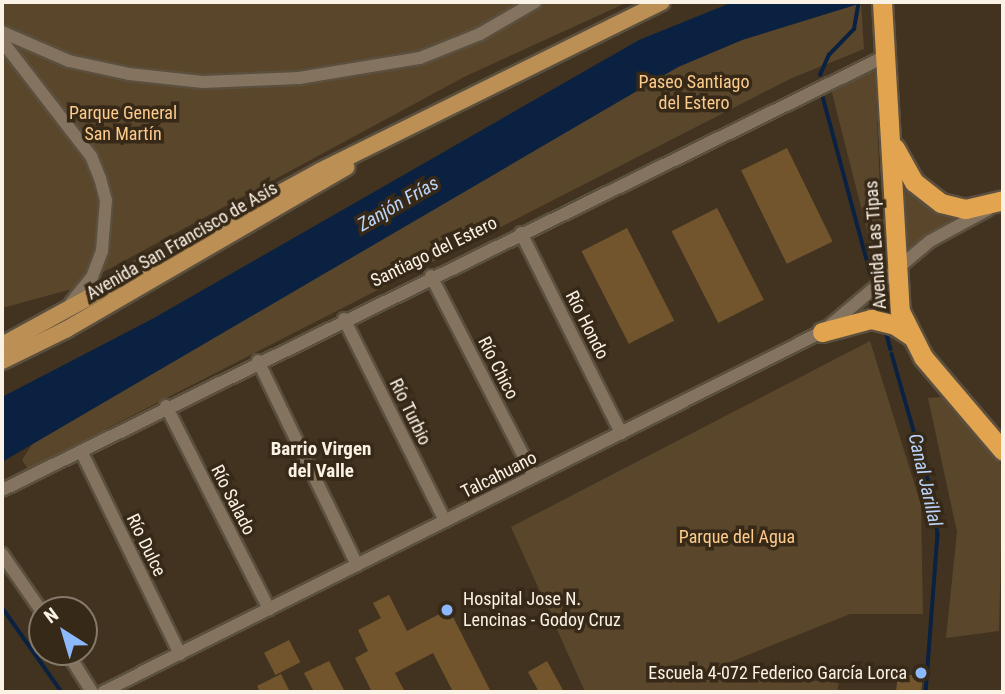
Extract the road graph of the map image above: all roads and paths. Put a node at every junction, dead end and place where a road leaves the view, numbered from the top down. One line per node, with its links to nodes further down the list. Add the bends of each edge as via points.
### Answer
1 (535, 2): 4 (street, via 480,34 420,58 299,78 203,82 129,74 69,61)
2 (663, 2): 8 (main road, Avenida San Francisco de Asís, via 543,57)
3 (882, 2): 6 (highway, Avenida Las Tipas)
4 (2, 32)
5 (2, 41): 13 (street, via 91,156 106,200 97,268 81,294)
6 (886, 56): 7 (highway, Avenida Las Tipas); 10 (street, Santiago del Estero)
7 (890, 127): 9 (highway, Avenida Las Tipas, via 901,164 930,198 965,209); 11 (highway, Avenida Las Tipas)
8 (376, 146): 13 (main road, Avenida San Francisco de Asís, via 320,171); 18 (main road, Avenida San Francisco de Asís, via 325,182)
9 (1003, 200): 11 (street, via 941,233)
10 (521, 233): 12 (street, Santiago del Estero); 21 (street, Río Hondo)
11 (896, 268): 15 (street, Talcahuano); 16 (highway, Avenida Las Tipas, via 900,311)
12 (430, 276): 14 (street, Santiago del Estero); 24 (street, Río Chico)
13 (58, 315): 17 (main road, Avenida San Francisco de Asís)
14 (344, 319): 19 (street, Santiago del Estero); 26 (street, Río Turbio)
15 (822, 332): 16 (highway, via 871,319 895,325); 21 (street, Talcahuano)
16 (910, 335): 23 (highway, Avenida Las Tipas)
17 (2, 345)
18 (2, 361)
19 (258, 361): 20 (street, Santiago del Estero); 28 (street)
20 (166, 407): 22 (street, Santiago del Estero); 30 (street, Río Salado)
21 (621, 433): 24 (street, Talcahuano)
22 (81, 451): 25 (street, Santiago del Estero); 31 (street, Río Dulce)
23 (1003, 451)
24 (534, 476): 26 (street, Talcahuano)
25 (2, 490)
26 (445, 521): 28 (street, Talcahuano)
27 (2, 554): 29 (street)
28 (357, 565): 30 (street, Talcahuano)
29 (31, 596)
30 (269, 609): 31 (street, Talcahuano)
31 (180, 654): 34 (street, Talcahuano)
32 (76, 666): 33 (street)
33 (92, 692)
34 (103, 692)

